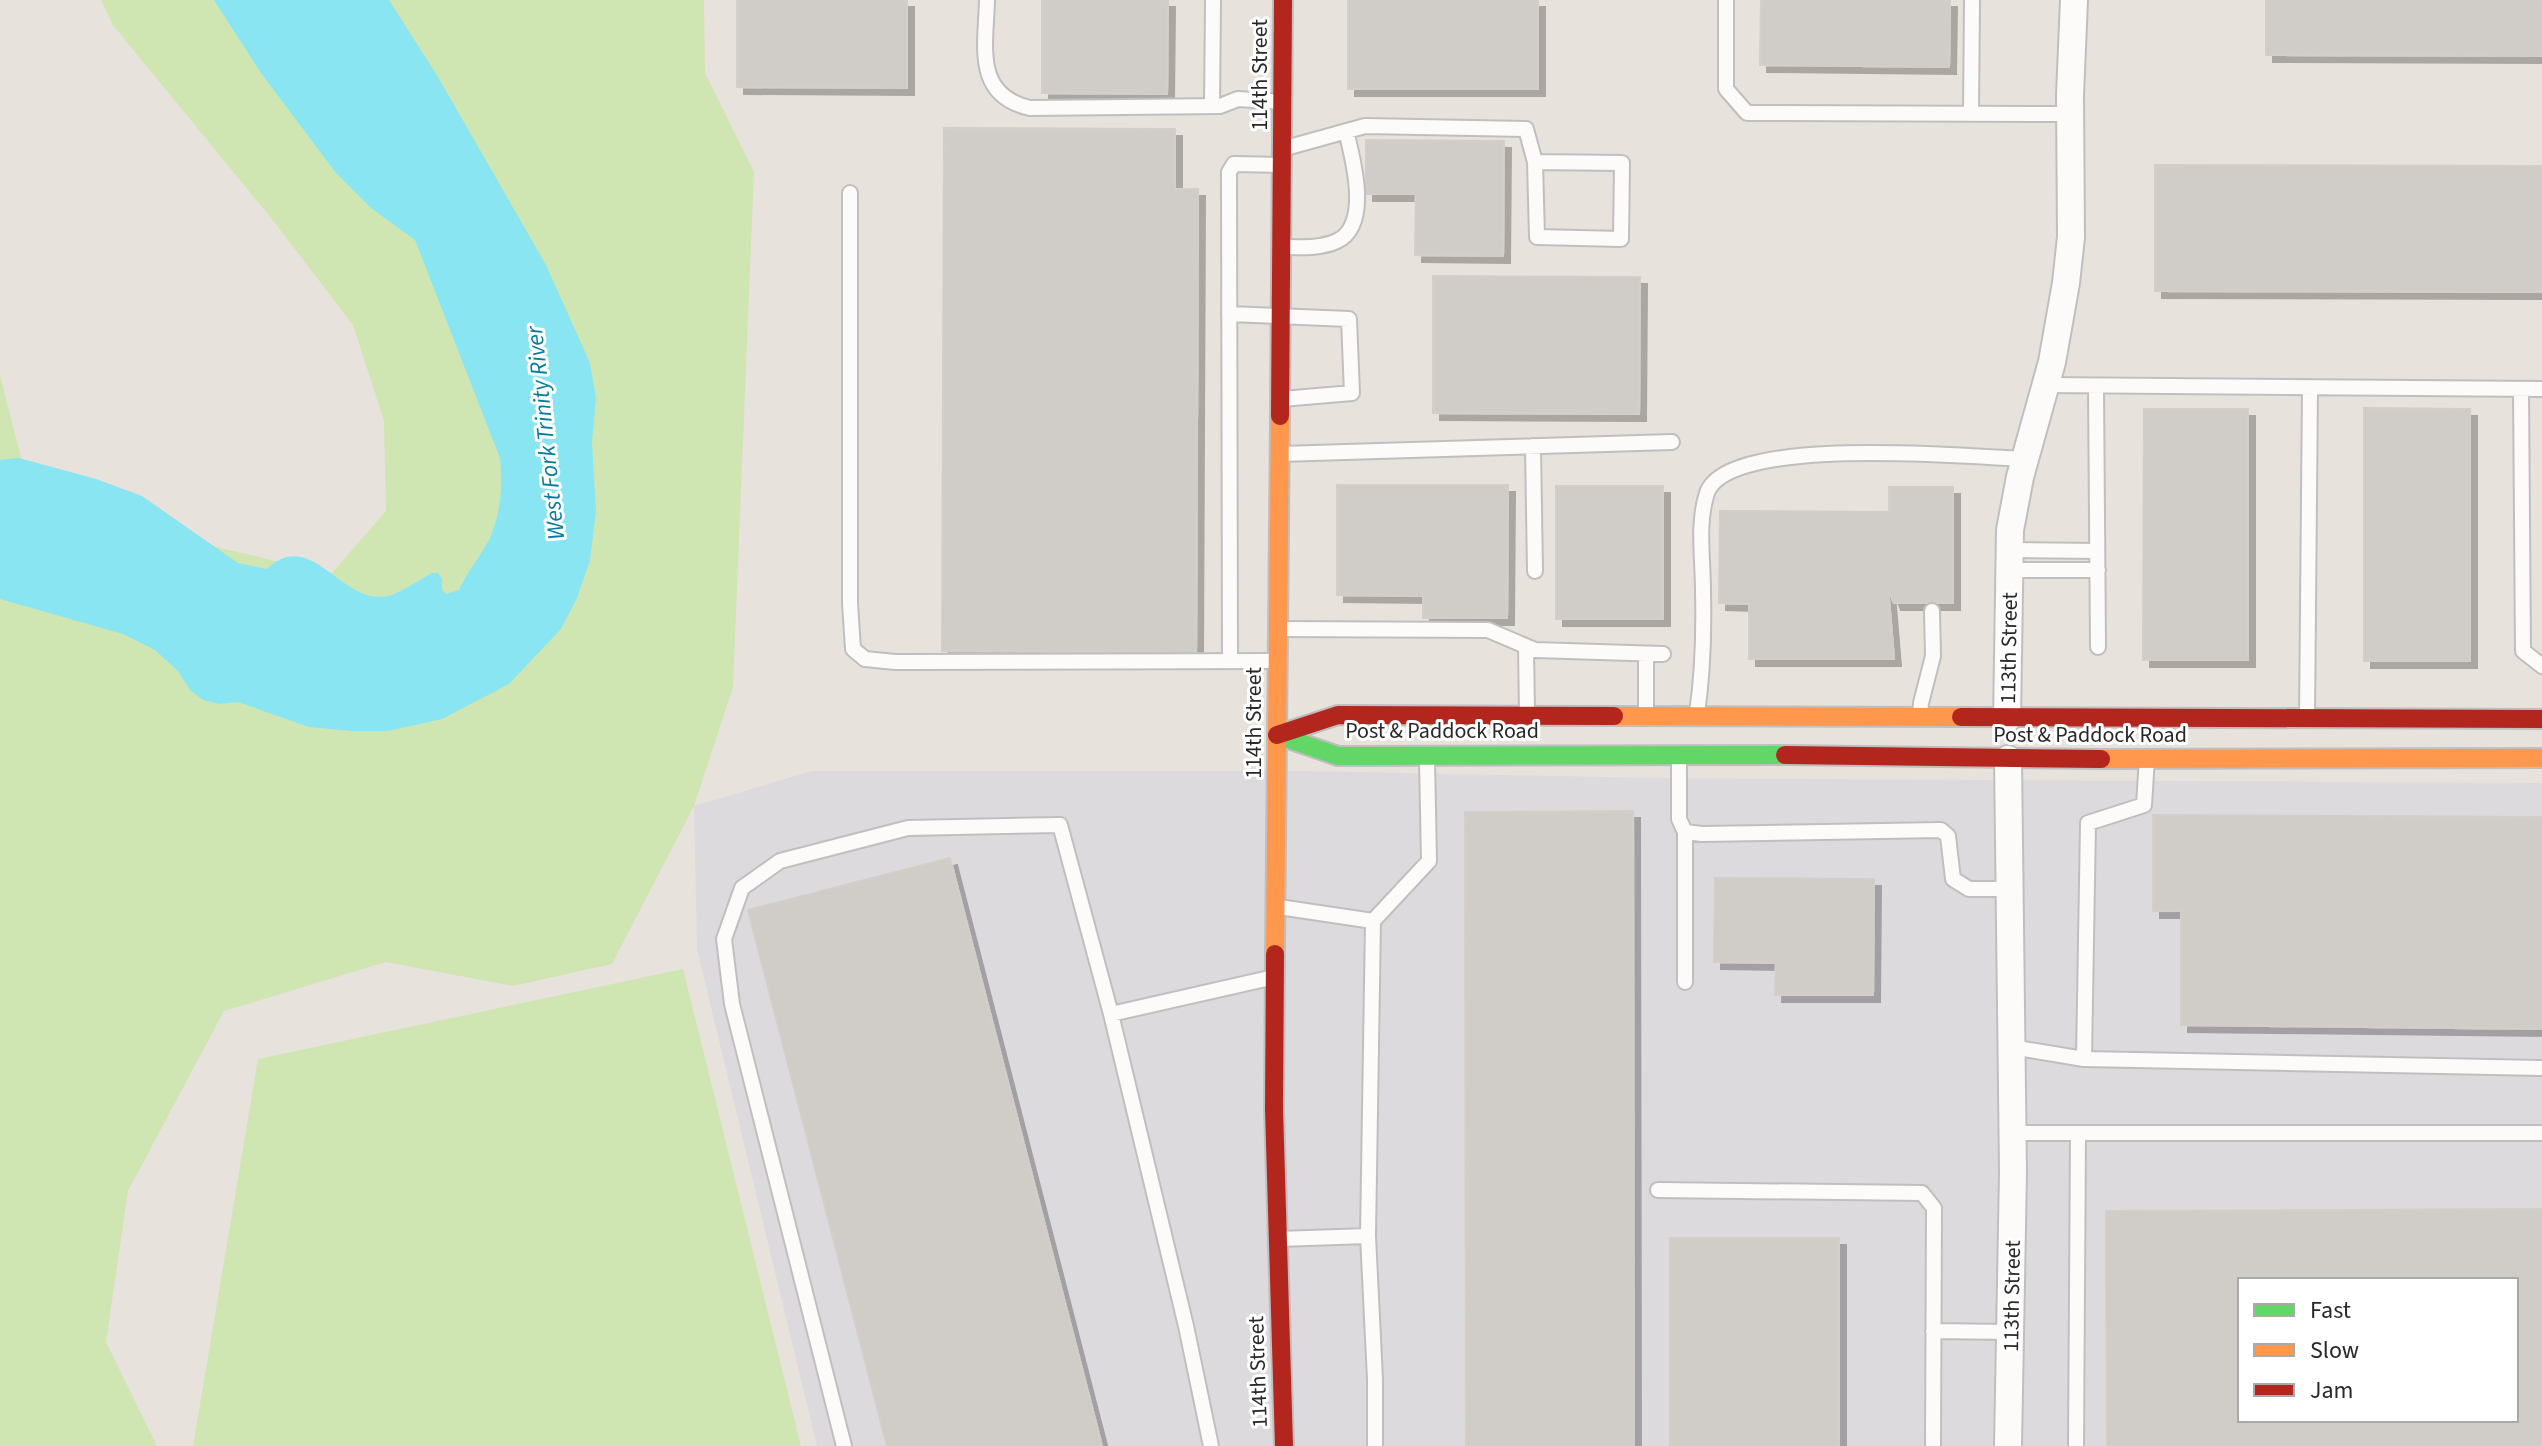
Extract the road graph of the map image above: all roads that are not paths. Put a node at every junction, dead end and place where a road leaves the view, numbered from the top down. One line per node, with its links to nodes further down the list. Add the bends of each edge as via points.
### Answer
1 (987, 0): 8 (lane, via 986,71 996,91 1013,104)
2 (1213, 0): 8 (lane)
3 (1283, 0): 7 (street, 114th Street)
4 (1726, 0): 9 (lane, via 1726,89 1747,113)
5 (1972, 0): 9 (lane)
6 (2074, 0): 10 (street, 113th Street)
7 (1282, 102): 8 (lane, via 1238,99); 12 (street, 114th Street)
8 (1212, 106)
9 (1971, 114): 10 (lane)
10 (2070, 114): 18 (street, 113th Street, via 2071,237)
11 (1346, 131): 12 (lane); 13 (lane, via 1365,126 1526,129); 15 (lane, via 1357,190 1350,230 1325,245)
12 (1282, 157): 15 (street, 114th Street); 16 (lane, via 1230,167)
13 (1535, 162): 13 (lane, via 1537,237 1621,239 1622,163)
14 (850, 193): 38 (lane, via 853,649 865,659 895,662)
15 (1281, 247): 17 (street, 114th Street)
16 (1229, 314): 17 (lane); 38 (lane)
17 (1281, 314): 23 (street, 114th Street); 23 (lane, via 1349,319 1352,393)
18 (2046, 385): 19 (lane); 27 (street, 113th Street)
19 (2096, 386): 20 (lane); 28 (lane)
20 (2310, 387): 21 (lane); 45 (lane)
21 (2521, 389): 22 (lane); 40 (lane, via 2523,651)
22 (2542, 389)
23 (1280, 400): 26 (street, 114th Street)
24 (1672, 442): 25 (lane)
25 (1533, 446): 26 (lane); 31 (lane)
26 (1279, 454): 33 (street, 114th Street)
27 (2025, 459): 29 (street, 113th Street); 43 (lane, via 1818,454 1769,458 1725,472 1708,489 1702,513 1704,640)
28 (2097, 551): 29 (lane); 30 (lane)
29 (2009, 560): 30 (lane); 48 (street, 113th Street)
30 (2098, 570): 35 (lane)
31 (1535, 571)
32 (1932, 611): 44 (lane, via 1933,656)
33 (1278, 629): 34 (lane, via 1488,630); 39 (street, 114th Street)
34 (1526, 646): 36 (lane); 41 (lane)
35 (2098, 647)
36 (1646, 654): 37 (lane); 42 (lane)
37 (1663, 654)
38 (1230, 661): 39 (lane)
39 (1277, 661): 47 (street, 114th Street)
40 (2542, 666)
41 (1527, 715): 42 (street, Post & Paddock Road); 47 (street, Post & Paddock Road, via 1338,715)
42 (1646, 715): 43 (street, Post & Paddock Road)
43 (1697, 715): 44 (street, Post & Paddock Road); 49 (street)
44 (1920, 718): 48 (street, Post & Paddock Road)
45 (2307, 719): 46 (street, Post & Paddock Road); 48 (street, Post & Paddock Road)
46 (2542, 719)
47 (1277, 735): 50 (street, Post & Paddock Road, via 1338,756); 55 (street, 114th Street)
48 (2007, 739): 49 (street, Post & Paddock Road); 51 (street, Post & Paddock Road); 54 (street, 113th Street)
49 (1688, 754): 50 (street, Post & Paddock Road); 53 (lane, via 1679,819)
50 (1427, 755): 56 (lane, via 1429,861)
51 (2147, 758): 52 (street, Post & Paddock Road); 61 (lane, via 2144,805 2088,823)
52 (2542, 758)
53 (1685, 832): 54 (lane, via 1941,830 1948,836 1953,879 1969,889); 58 (lane)
54 (2009, 889): 60 (street, 113th Street)
55 (1276, 906): 56 (lane); 57 (street, 114th Street)
56 (1373, 921): 67 (lane)
57 (1275, 977): 59 (lane); 68 (street, 114th Street)
58 (1685, 982)
59 (1111, 1014): 71 (lane, via 1060,825 908,828 780,861 742,888 724,939 732,1004); 72 (lane)
60 (2011, 1047): 61 (lane); 63 (street, 113th Street)
61 (2084, 1059): 62 (lane)
62 (2542, 1068)
63 (2012, 1133): 64 (lane); 70 (street, 113th Street)
64 (2078, 1133): 65 (lane); 77 (lane)
65 (2542, 1133)
66 (1658, 1190): 69 (lane, via 1922,1193 1934,1208)
67 (1368, 1236): 68 (lane); 74 (lane)
68 (1277, 1239): 73 (street, 114th Street)
69 (1933, 1331): 70 (lane); 75 (lane)
70 (2010, 1332): 76 (street, 113th Street)
71 (844, 1446)
72 (1211, 1446)
73 (1284, 1446)
74 (1375, 1446)
75 (1933, 1446)
76 (2008, 1446)
77 (2076, 1446)

